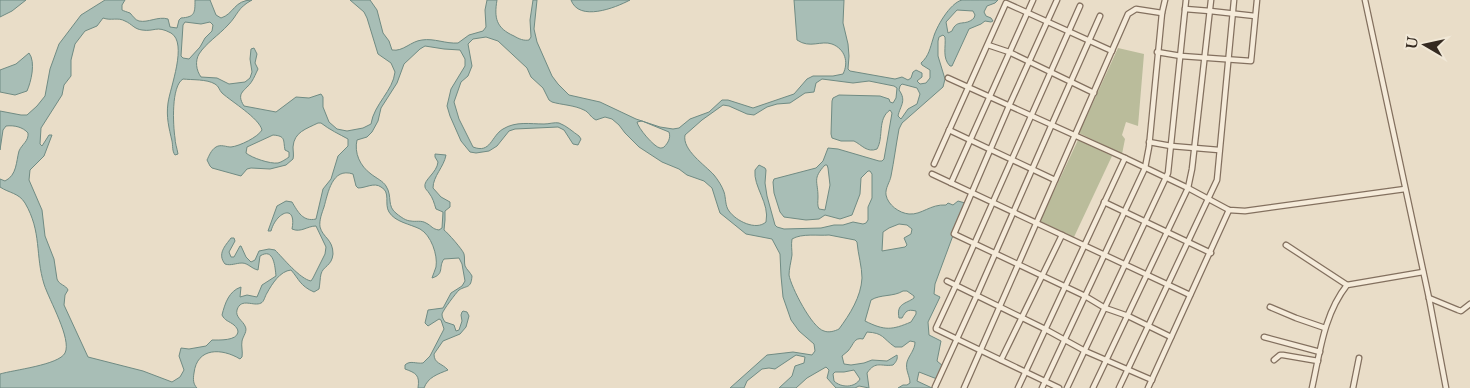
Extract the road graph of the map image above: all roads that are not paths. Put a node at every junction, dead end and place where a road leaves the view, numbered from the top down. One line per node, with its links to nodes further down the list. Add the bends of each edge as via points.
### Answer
1 (1033, 0): 12 (street)
2 (1057, 0): 17 (street)
3 (1165, 0): 13 (street)
4 (1186, 0): 10 (street)
5 (1211, 0): 11 (street)
6 (1234, 0): 14 (street)
7 (1257, 0): 16 (street)
8 (1365, 0): 55 (street)
9 (1080, 6): 18 (street)
10 (1185, 9): 11 (street); 24 (street)
11 (1210, 11): 14 (street); 25 (street)
12 (1027, 12): 17 (street); 20 (street, via 1006,3); 22 (street)
13 (1162, 13): 21 (street, via 1136,8 1131,11); 23 (street)
14 (1233, 13): 16 (street); 26 (street)
15 (1100, 16): 19 (street)
16 (1256, 16): 26 (street, via 1251,62)
17 (1048, 21): 18 (street); 27 (street)
18 (1069, 31): 19 (street); 28 (street)
19 (1090, 40): 21 (street); 30 (street)
20 (988, 45): 22 (street); 31 (street)
21 (1112, 51): 32 (street)
22 (1009, 52): 27 (street); 33 (street)
23 (1157, 52): 24 (street); 40 (street)
24 (1181, 56): 25 (street); 41 (street)
25 (1204, 57): 26 (street); 42 (street)
26 (1228, 60): 44 (street)
27 (1029, 62): 28 (street); 34 (street)
28 (1050, 72): 30 (street); 35 (street)
29 (948, 78): 31 (street)
30 (1071, 82): 32 (street); 36 (street)
31 (968, 88): 33 (street); 37 (street)
32 (1094, 93): 38 (street)
33 (989, 97): 34 (street); 39 (street)
34 (1009, 106): 35 (street); 43 (street)
35 (1031, 115): 36 (street); 46 (street)
36 (1052, 124): 38 (street); 49 (street)
37 (949, 130): 39 (street); 47 (street)
38 (1075, 135): 45 (street); 52 (street)
39 (970, 140): 43 (street); 53 (street)
40 (1149, 142): 41 (street); 48 (street)
41 (1171, 146): 42 (street); 51 (street)
42 (1195, 147): 44 (street); 54 (street)
43 (990, 149): 46 (street); 56 (street)
44 (1220, 150): 57 (street, via 1217,180)
45 (1124, 158): 48 (street); 59 (street)
46 (1012, 159): 49 (street); 58 (street)
47 (934, 164)
48 (1145, 168): 51 (street); 62 (street)
49 (1032, 169): 52 (street); 61 (street)
50 (932, 174): 53 (street)
51 (1166, 178): 54 (street); 63 (street)
52 (1055, 180): 64 (street)
53 (951, 183): 56 (street)
54 (1188, 188): 57 (street); 65 (street)
55 (1405, 189): 60 (street, via 1244,211); 76 (street)
56 (971, 192): 58 (street); 68 (street, via 954,233)
57 (1208, 198): 60 (street); 67 (street)
58 (992, 202): 61 (street); 68 (street)
59 (1104, 202): 62 (street); 70 (street)
60 (1230, 210): 72 (street)
61 (1013, 212): 64 (street); 71 (street)
62 (1124, 212): 63 (street); 73 (street)
63 (1145, 222): 65 (street); 75 (street)
64 (1036, 223): 66 (street); 74 (street)
65 (1167, 232): 67 (street); 78 (street)
66 (1062, 235): 70 (street); 77 (street)
67 (1187, 242): 72 (street); 81 (street)
68 (974, 243): 71 (street); 80 (street)
69 (1286, 245): 82 (street)
70 (1084, 246): 73 (street); 83 (street)
71 (995, 253): 74 (street); 84 (street)
72 (1211, 253): 85 (street)
73 (1105, 255): 75 (street); 86 (street)
74 (1018, 264): 77 (street); 89 (street)
75 (1125, 264): 78 (street); 91 (street)
76 (1423, 272): 82 (street); 87 (street)
77 (1042, 275): 83 (street); 93 (street)
78 (1147, 275): 81 (street); 92 (street)
79 (947, 281): 80 (street)
80 (956, 285): 84 (street); 99 (street, via 936,328)
81 (1168, 285): 85 (street); 94 (street)
82 (1348, 285): 95 (street)
83 (1065, 286): 86 (street); 96 (street)
84 (977, 295): 89 (street); 99 (street)
85 (1190, 295): 97 (street)
86 (1085, 296): 91 (street); 100 (street)
87 (1428, 298): 88 (street, via 1461,311); 124 (street)
88 (1470, 304)
89 (1000, 307): 93 (street); 101 (street)
90 (1270, 307): 95 (street)
91 (1105, 308): 92 (street); 102 (street)
92 (1128, 316): 94 (street); 105 (street)
93 (1022, 318): 96 (street); 106 (street)
94 (1148, 326): 97 (street); 109 (street)
95 (1325, 328): 103 (street)
96 (1045, 329): 100 (street); 110 (street)
97 (1171, 337): 111 (street)
98 (1264, 337): 103 (street)
99 (956, 339): 101 (street); 113 (street)
100 (1065, 340): 102 (street); 112 (street)
101 (981, 350): 106 (street); 114 (street)
102 (1085, 351): 105 (street); 118 (street)
103 (1320, 352): 108 (street)
104 (1359, 358): 123 (street)
105 (1106, 359): 109 (street); 119 (street)
106 (1001, 360): 110 (street)
107 (1274, 360): 108 (street, via 1283,355)
108 (1318, 361): 122 (street)
109 (1127, 368): 111 (street); 120 (street)
110 (1025, 372): 112 (street); 115 (street)
111 (1152, 380): 121 (street)
112 (1045, 381): 116 (street); 117 (street)
113 (935, 387)
114 (964, 388)
115 (1018, 388)
116 (1042, 388)
117 (1059, 388)
118 (1067, 388)
119 (1093, 388)
120 (1119, 388)
121 (1148, 388)
122 (1312, 388)
123 (1353, 388)
124 (1446, 388)

